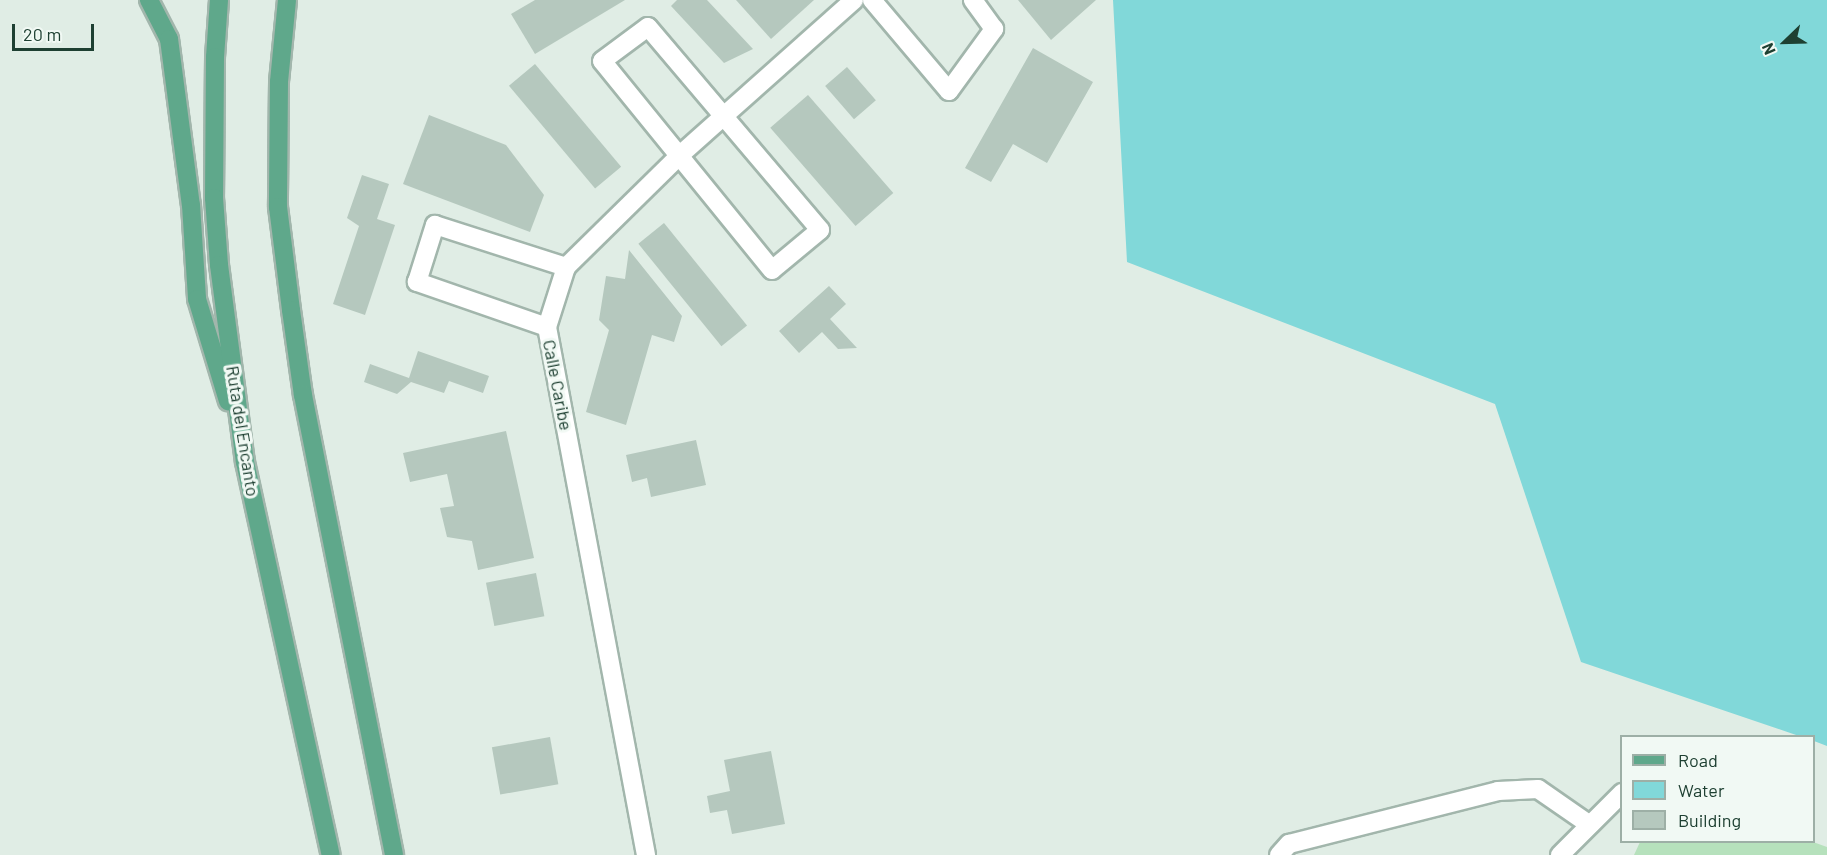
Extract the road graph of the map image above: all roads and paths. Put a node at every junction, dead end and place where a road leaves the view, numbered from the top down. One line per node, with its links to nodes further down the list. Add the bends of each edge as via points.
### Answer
1 (148, 0): 11 (main road, via 169,39 191,205 197,299)
2 (219, 0): 11 (main road, Ruta del Encanto, via 214,57 214,198)
3 (287, 0): 15 (main road, via 279,82 278,207 303,395)
4 (854, 0): 7 (street, Calle Caribe)
5 (872, 0): 6 (street, via 948,91 994,29)
6 (973, 0)
7 (725, 116): 8 (street, Calle Caribe); 8 (street, via 648,27 602,61); 8 (street, via 820,230 772,270)
8 (680, 155): 9 (street, Calle Caribe)
9 (566, 267): 10 (street, Calle Caribe); 10 (street, via 435,225 417,282)
10 (547, 327): 16 (street, Calle Caribe)
11 (244, 451): 14 (main road, Ruta del Encanto)
12 (1620, 796): 13 (street)
13 (1590, 825): 17 (street, via 1538,789 1498,791 1289,844); 18 (street)
14 (331, 855)
15 (394, 855)
16 (646, 855)
17 (1280, 855)
18 (1560, 855)

